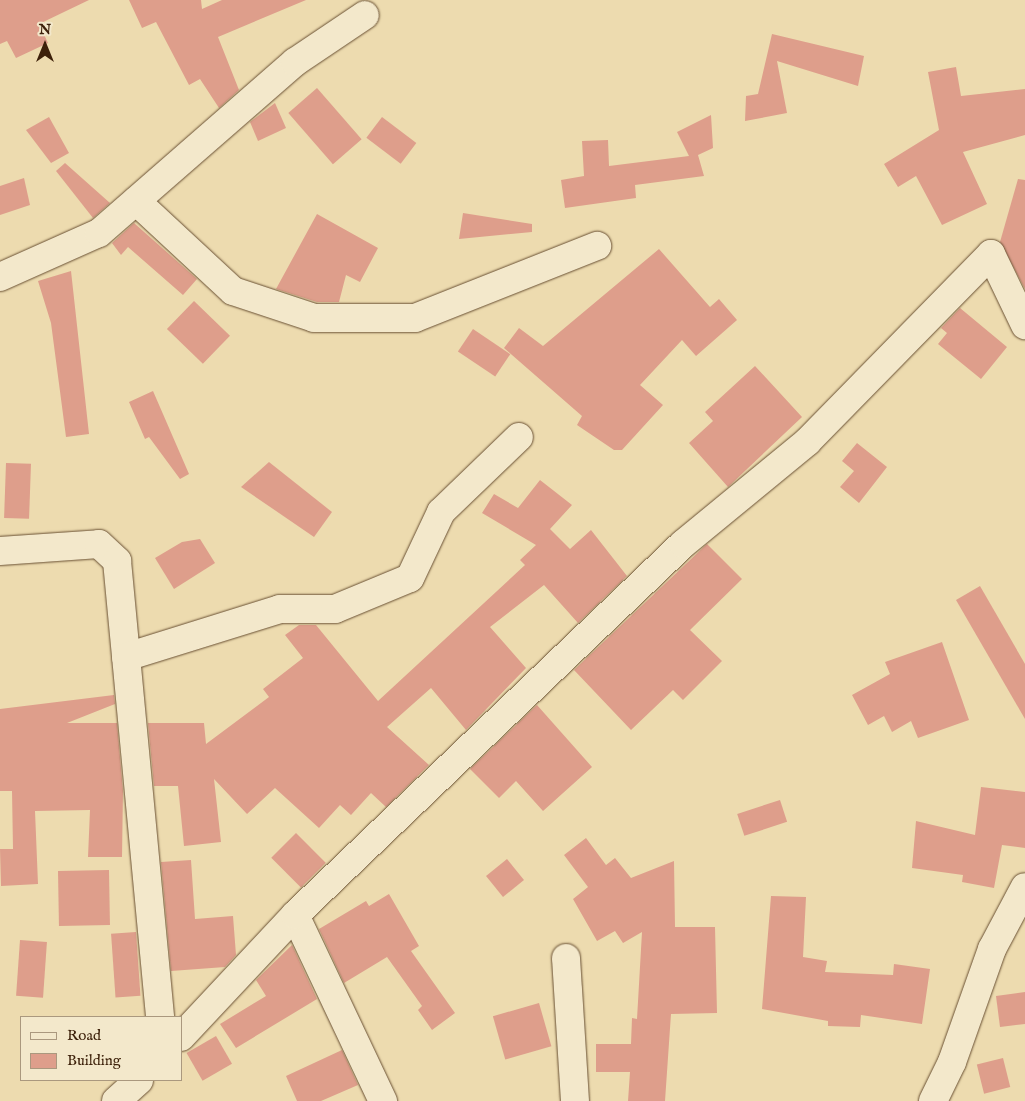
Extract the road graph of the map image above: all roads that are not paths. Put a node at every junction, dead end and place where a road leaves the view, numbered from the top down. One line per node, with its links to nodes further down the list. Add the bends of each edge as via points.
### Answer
1 (365, 15): 2 (street, via 295,62)
2 (136, 201): 3 (street, via 233,291 314,318 415,318); 4 (street, via 99,233)
3 (597, 246)
4 (0, 277)
5 (1025, 325): 10 (street, via 991,254 806,442 683,544)
6 (519, 437): 8 (street, via 441,512 410,578 335,609 280,609)
7 (0, 552): 8 (street, via 99,544 117,560)
8 (126, 657): 12 (street)
9 (1025, 887): 18 (street, via 992,950 952,1062)
10 (295, 915): 13 (street); 16 (street)
11 (566, 958): 17 (street)
12 (160, 1016)
13 (182, 1036)
14 (138, 1081): 15 (street)
15 (116, 1101)
16 (384, 1101)
17 (575, 1101)
18 (932, 1101)

